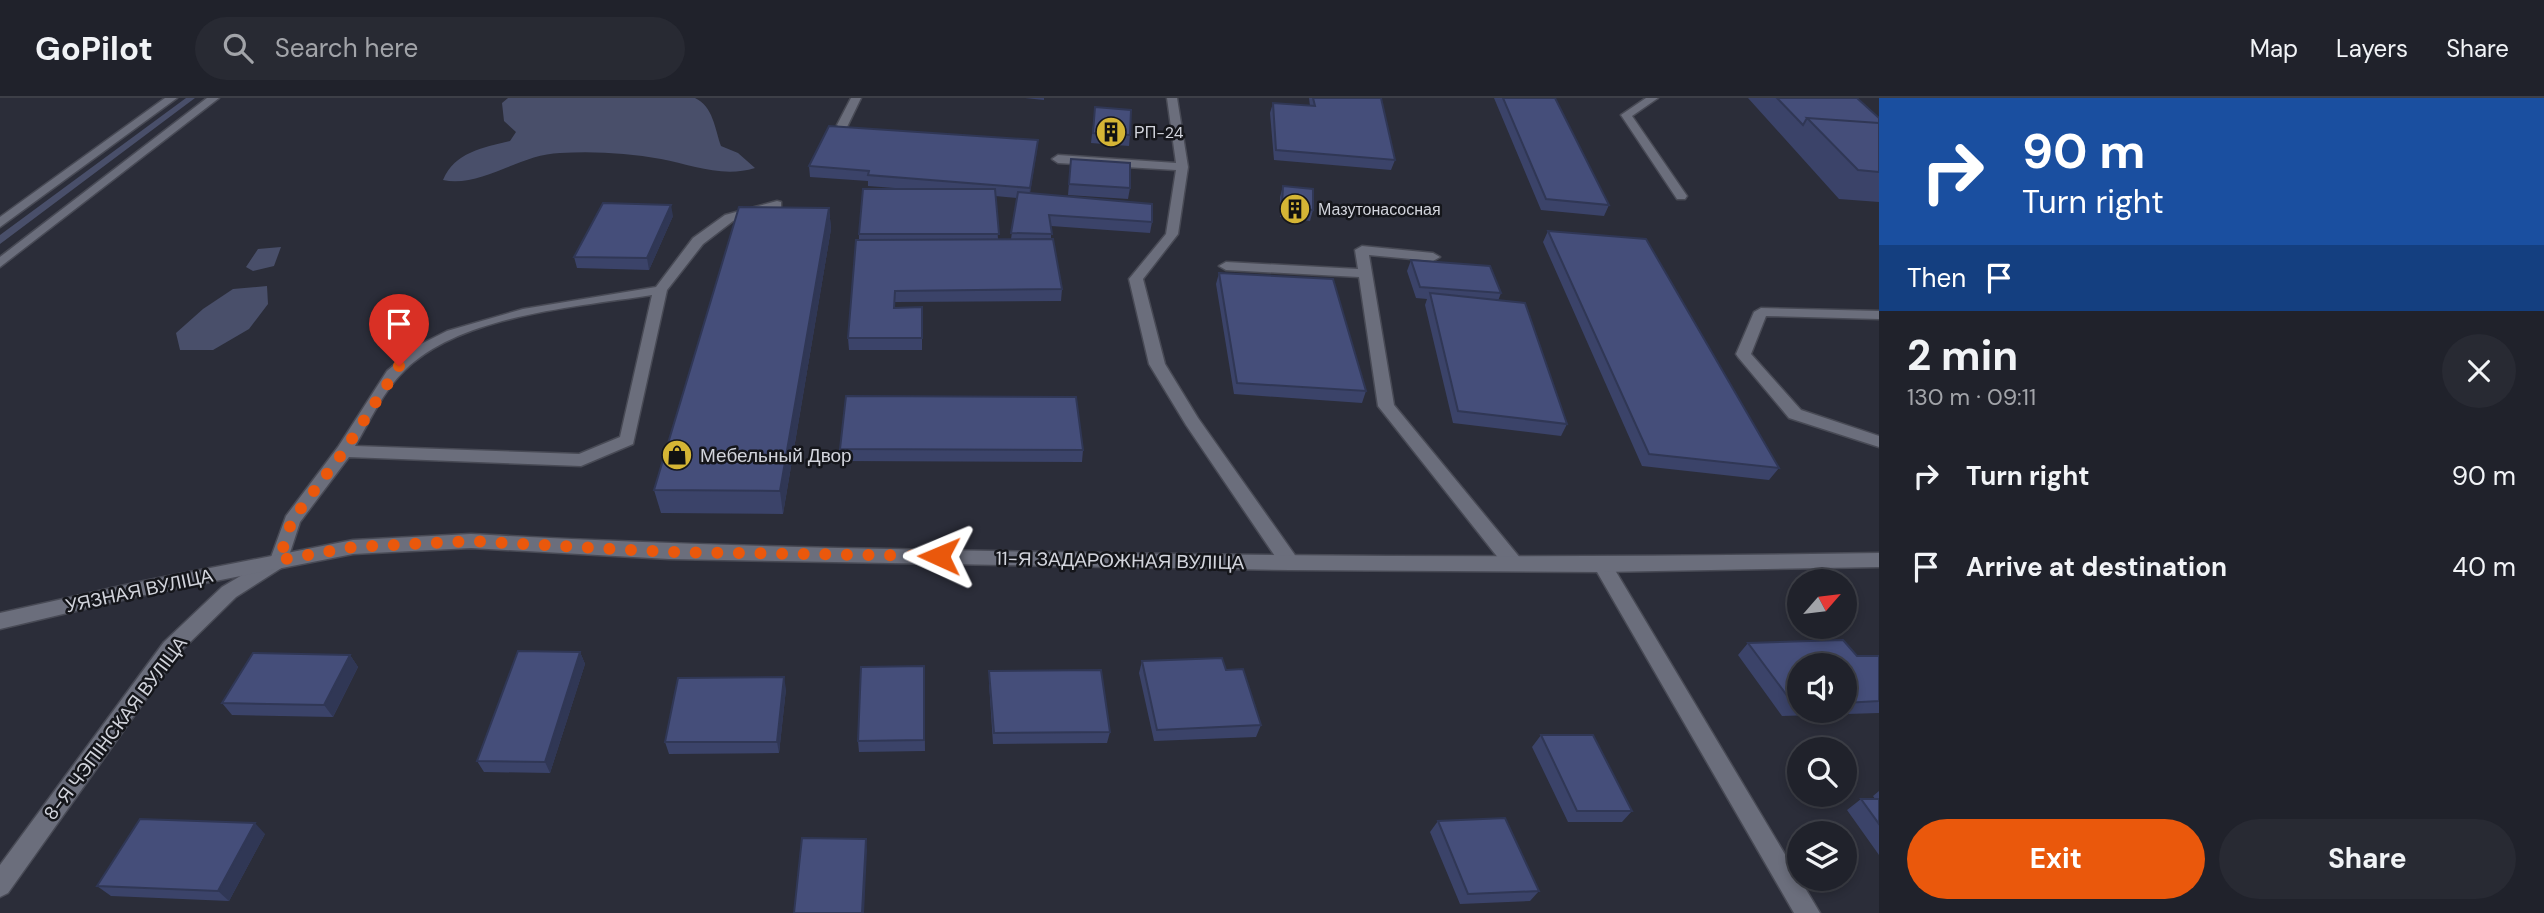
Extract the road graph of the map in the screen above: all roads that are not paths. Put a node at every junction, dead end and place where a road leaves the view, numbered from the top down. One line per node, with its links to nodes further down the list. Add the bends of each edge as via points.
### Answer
1 (172, 98): 11 (main road)
2 (214, 98): 13 (main road)
3 (856, 98): 6 (main road)
4 (1172, 98): 8 (main road)
5 (1653, 98): 9 (main road, via 1626,115)
6 (843, 125)
7 (1058, 159): 8 (main road)
8 (1182, 167): 22 (main road, via 1172,234 1136,279 1157,364)
9 (1681, 196)
10 (777, 205): 16 (main road, via 729,218 698,241)
11 (0, 223)
12 (1433, 257): 15 (main road, via 1362,250)
13 (0, 263)
14 (1226, 266): 15 (main road)
15 (1366, 273): 23 (main road, via 1386,406)
16 (660, 290): 19 (main road, via 541,309 435,340 399,366); 19 (main road, via 627,440 581,460)
17 (1879, 316): 18 (main road, via 1761,312 1744,354 1795,414)
18 (1879, 442)
19 (344, 451): 20 (main road, via 292,520)
20 (279, 560): 22 (main road, 11-Я ЗАДАРОЖНАЯ ВУЛІЦА, via 353,547 471,541 669,552); 25 (main road, УЯЗНАЯ ВУЛІЦА); 26 (main road, 8-Я ЧЭПІНСКАЯ ВУЛІЦА, via 229,592 171,648)
21 (1879, 560): 24 (main road, 11-Я ЗАДАРОЖНАЯ ВУЛІЦА)
22 (1290, 563): 23 (main road, 11-Я ЗАДАРОЖНАЯ ВУЛІЦА)
23 (1514, 564): 24 (main road, 11-Я ЗАДАРОЖНАЯ ВУЛІЦА)
24 (1602, 565): 27 (main road)
25 (0, 621)
26 (0, 885)
27 (1808, 913)

